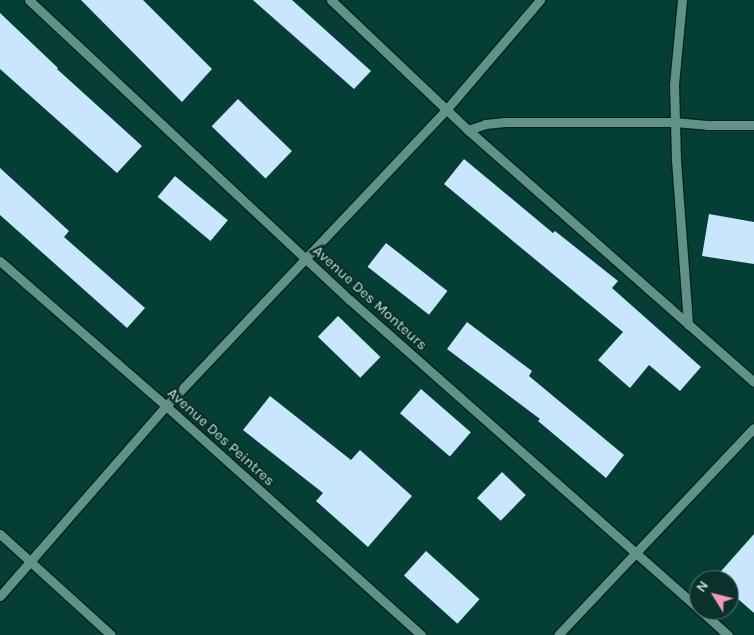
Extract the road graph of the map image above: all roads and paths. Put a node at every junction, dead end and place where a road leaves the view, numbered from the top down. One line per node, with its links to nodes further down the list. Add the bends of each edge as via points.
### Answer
1 (29, 0): 9 (street, Avenue Des Monteurs)
2 (331, 0): 5 (street)
3 (540, 0): 5 (street)
4 (682, 0): 6 (street)
5 (446, 110): 8 (street); 9 (street)
6 (674, 122): 7 (street); 8 (street, via 505,122); 11 (street)
7 (754, 125)
8 (468, 130): 11 (street)
9 (304, 258): 13 (street); 16 (street, Avenue Des Monteurs)
10 (0, 261): 13 (street, Avenue Des Peintres)
11 (688, 324): 12 (street)
12 (754, 382)
13 (166, 406): 17 (street); 22 (street, Avenue Des Peintres)
14 (754, 428): 16 (street)
15 (0, 534): 17 (street)
16 (636, 553): 19 (street, Avenue Des Monteurs); 23 (street)
17 (29, 561): 18 (street); 21 (street)
18 (0, 596)
19 (689, 601)
20 (711, 620): 24 (street, Avenue Des Monteurs)
21 (111, 635)
22 (421, 635)
23 (558, 635)
24 (728, 635)

